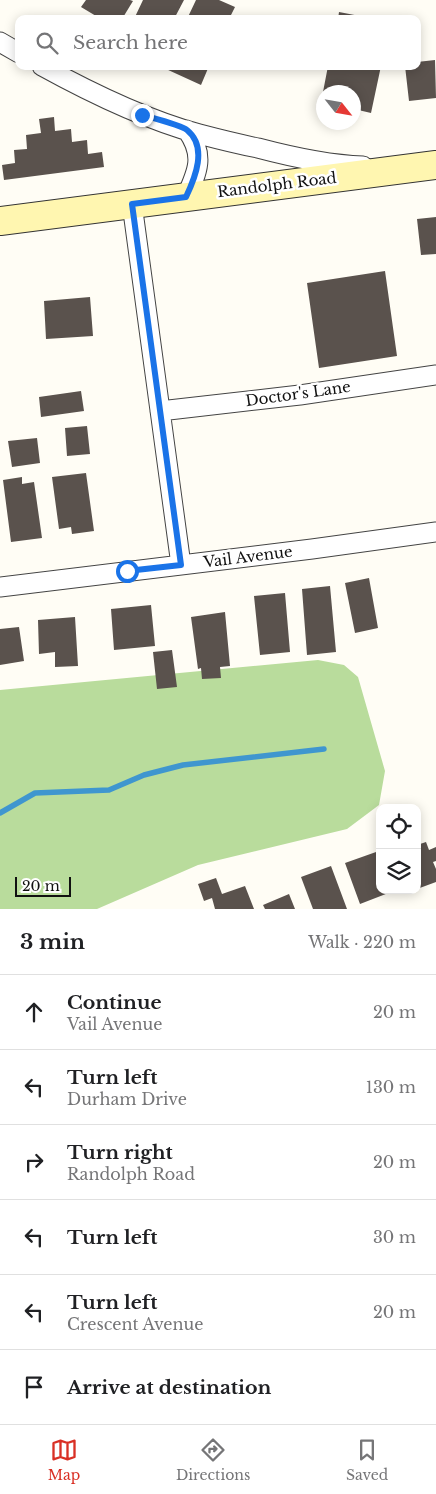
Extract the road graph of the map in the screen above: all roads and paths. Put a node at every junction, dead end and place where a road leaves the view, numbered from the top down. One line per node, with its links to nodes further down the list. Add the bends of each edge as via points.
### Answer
1 (0, 42): 2 (street)
2 (15, 51)
3 (50, 70): 4 (street, via 142,115)
4 (187, 130): 5 (street, via 283,155 334,163); 6 (street, via 195,142 198,159 195,177)
5 (429, 166): 6 (main road, Randolph Road)
6 (186, 197): 7 (main road, Randolph Road)
7 (132, 204): 8 (main road, Randolph Road); 10 (street)
8 (0, 221)
9 (436, 375): 10 (street, Doctor's Lane)
10 (160, 412): 12 (street)
11 (436, 532): 12 (street, Vail Avenue)
12 (181, 565): 13 (street, Vail Avenue)
13 (0, 588)

